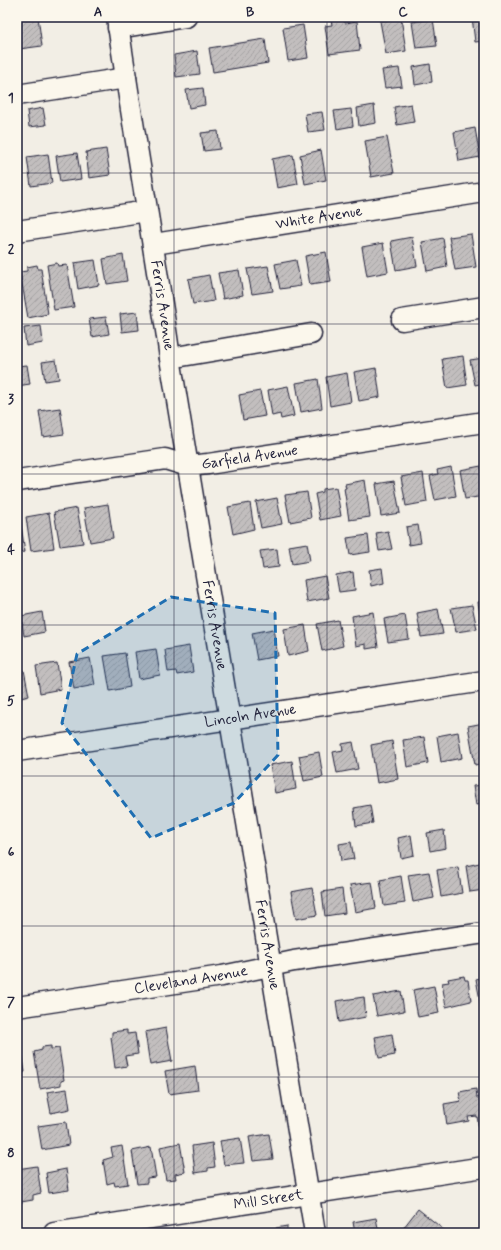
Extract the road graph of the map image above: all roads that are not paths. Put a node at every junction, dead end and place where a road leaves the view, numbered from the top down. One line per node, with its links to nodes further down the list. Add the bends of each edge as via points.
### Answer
1 (186, 17): 2 (street)
2 (118, 23): 3 (street, Ferris Avenue)
3 (126, 78): 4 (street); 6 (street, Ferris Avenue)
4 (17, 95)
5 (484, 192): 8 (street, White Avenue)
6 (147, 211): 7 (street); 8 (street, Ferris Avenue)
7 (17, 231)
8 (154, 244): 12 (street, Ferris Avenue)
9 (484, 307): 10 (street)
10 (402, 320)
11 (311, 334): 12 (street)
12 (170, 358): 14 (street, Ferris Avenue)
13 (484, 422): 14 (street, Garfield Avenue)
14 (188, 466): 15 (street, Garfield Avenue, via 165,459); 17 (street, Ferris Avenue)
15 (17, 481)
16 (484, 681): 17 (street, Lincoln Avenue)
17 (230, 720): 18 (street, Lincoln Avenue); 20 (street, Ferris Avenue)
18 (17, 751)
19 (484, 932): 20 (street, Cleveland Avenue)
20 (271, 966): 21 (street, Cleveland Avenue, via 222,976); 23 (street, Ferris Avenue)
21 (17, 1007)
22 (484, 1167): 23 (street, Mill Street)
23 (309, 1194): 24 (street, Mill Street); 25 (street, Ferris Avenue)
24 (54, 1233)
25 (315, 1233)

